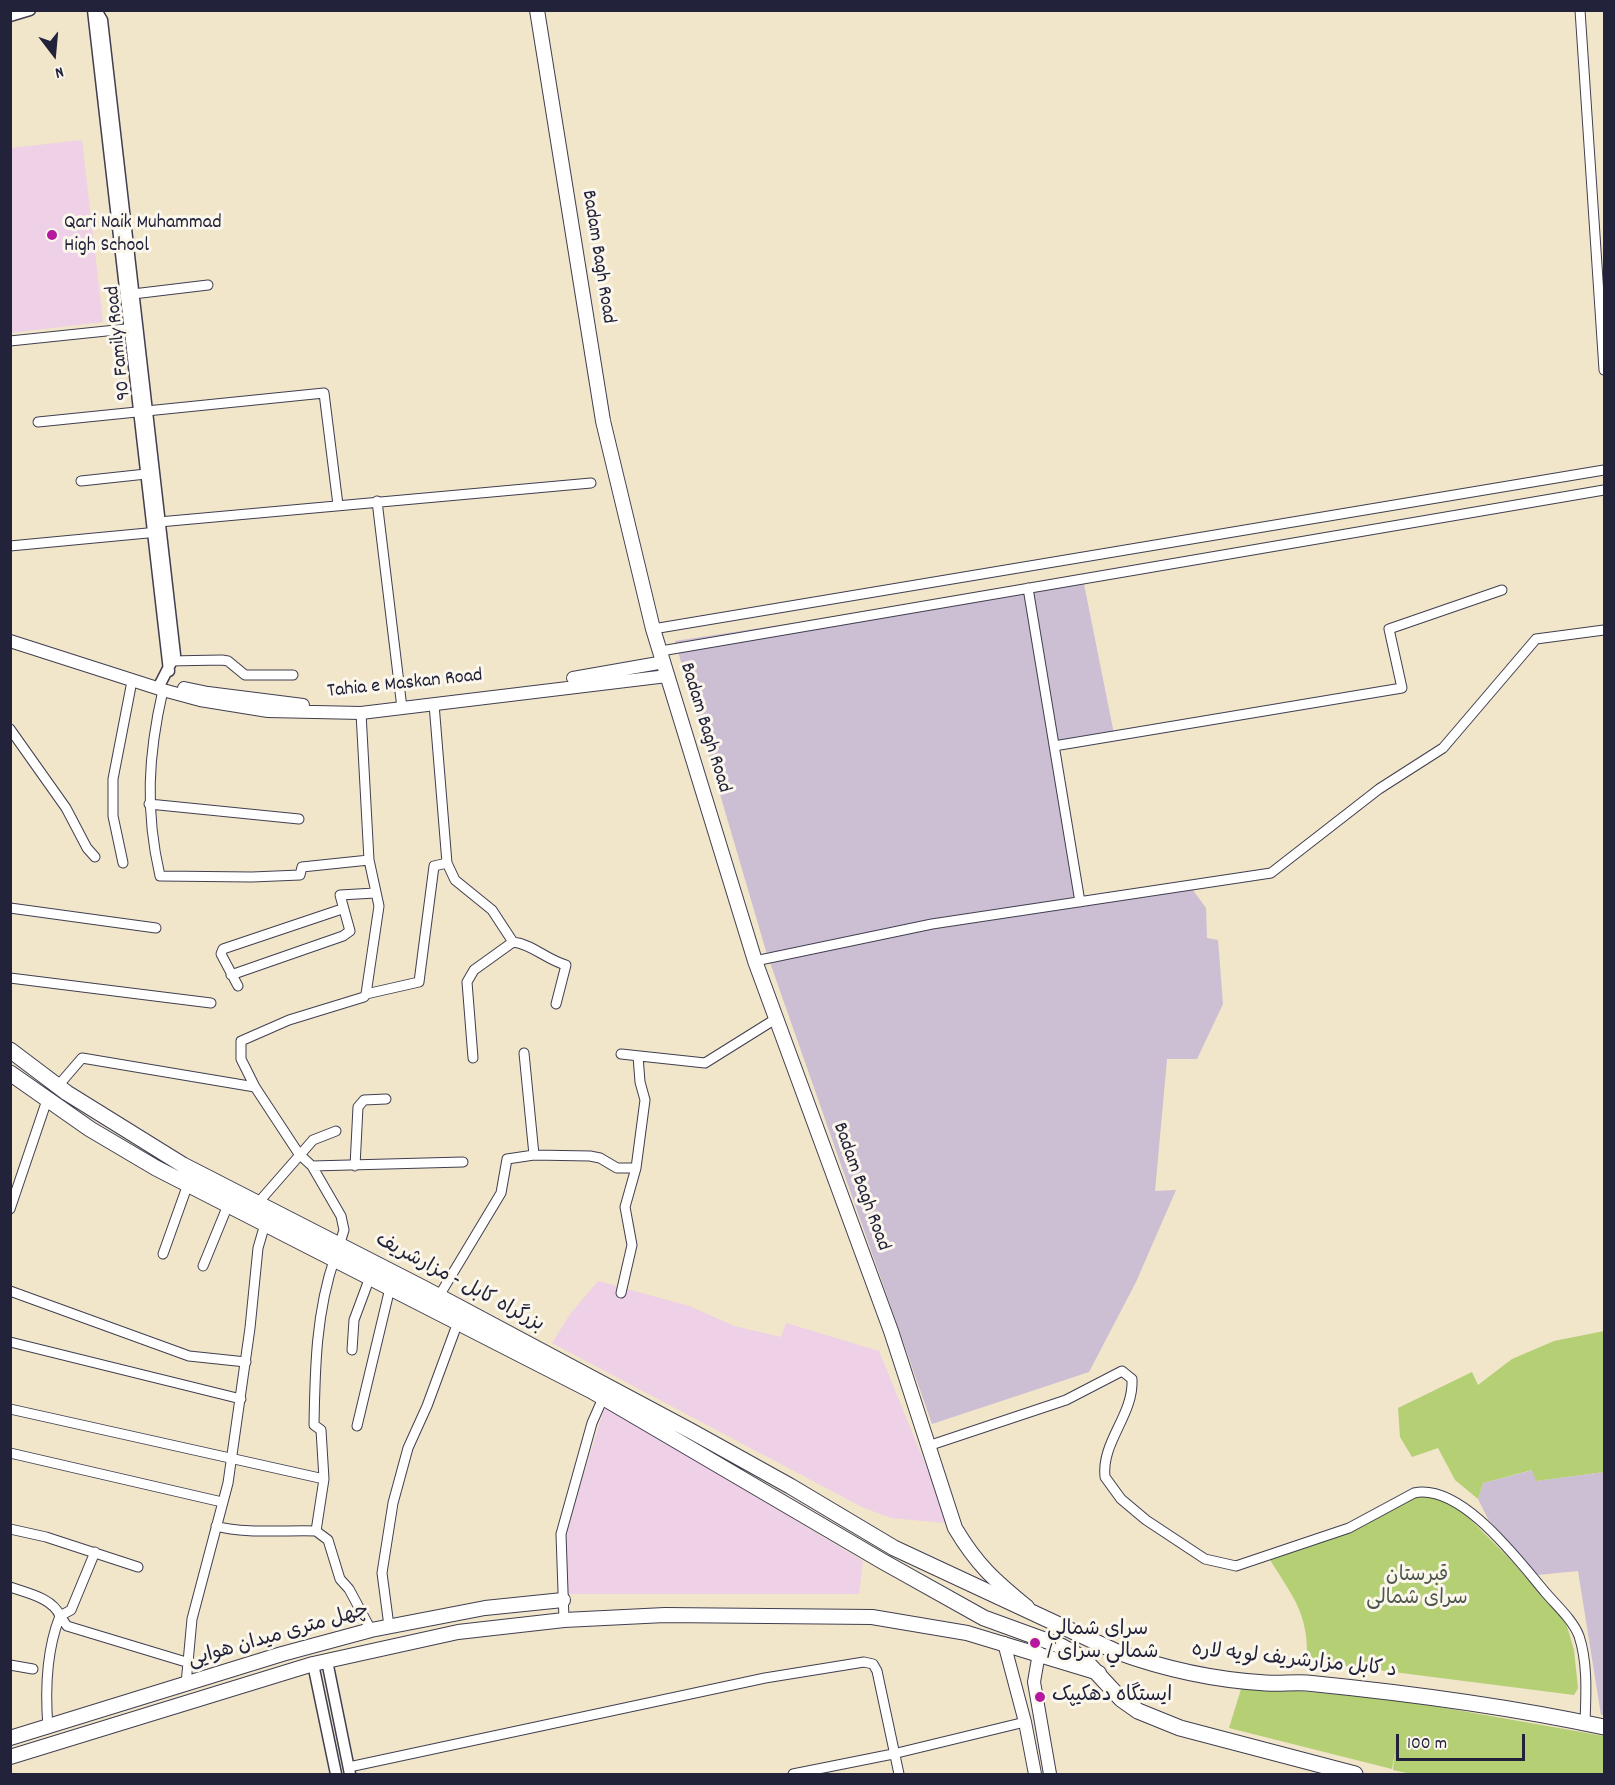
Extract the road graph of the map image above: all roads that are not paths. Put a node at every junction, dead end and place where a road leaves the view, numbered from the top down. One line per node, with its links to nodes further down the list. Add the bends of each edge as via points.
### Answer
1 (94, 10): 7 (street, 90 Family Road, via 102,20); 8 (street, 90 Family Road)
2 (537, 10): 24 (main road, Badam Bagh Road, via 603,422)
3 (1580, 10): 10 (street)
4 (29, 11): 5 (street)
5 (10, 16)
6 (208, 285): 7 (street)
7 (133, 294): 8 (street, 90 Family Road)
8 (134, 328): 9 (street); 11 (street, 90 Family Road)
9 (10, 341)
10 (1605, 370)
11 (142, 411): 12 (street); 14 (street, 90 Family Road); 19 (street, via 324,393); 20 (street, 90 Family Road)
12 (38, 422)
13 (1605, 470): 24 (street)
14 (146, 474): 15 (street); 20 (street, 90 Family Road)
15 (81, 481)
16 (591, 483): 18 (street)
17 (1605, 490): 22 (street)
18 (376, 501): 19 (street); 33 (street)
19 (338, 505): 20 (street)
20 (158, 529): 21 (street); 29 (street, 90 Family Road)
21 (10, 546)
22 (1028, 588): 28 (street); 37 (street)
23 (1502, 590): 37 (street, via 1389,628 1402,688)
24 (653, 629): 28 (main road, Badam Bagh Road)
25 (1605, 630): 45 (street, via 1536,639 1443,748 1379,789 1271,873)
26 (10, 632): 32 (main road, Tahia e Maskan Road)
27 (10, 641): 31 (main road, Tahia e Maskan Road)
28 (664, 663): 33 (main road, Tahia e Maskan Road); 34 (main road, Tahia e Maskan Road); 50 (main road, Badam Bagh Road)
29 (171, 664): 30 (street, via 222,660 244,675); 32 (street)
30 (293, 675)
31 (132, 681): 32 (main road, Tahia e Maskan Road); 42 (street, via 113,779 113,816)
32 (161, 687): 33 (main road, Tahia e Maskan Road, via 306,706); 35 (main road, Tahia e Maskan Road, via 200,700 268,711); 38 (street, via 153,732)
33 (401, 704): 34 (main road, Tahia e Maskan Road); 35 (main road, Tahia e Maskan Road)
34 (434, 704): 43 (street)
35 (361, 713): 41 (street)
36 (10, 729): 40 (street)
37 (1054, 746): 45 (street)
38 (149, 804): 39 (street); 41 (street, via 150,835 160,876 300,875 302,867)
39 (299, 819)
40 (95, 857)
41 (369, 860): 44 (street)
42 (123, 863)
43 (447, 863): 49 (street, via 455,880 492,910); 54 (street, via 434,866 419,982)
44 (375, 893): 47 (street, via 340,895); 54 (street, via 379,906)
45 (1080, 902): 50 (street, via 932,924)
46 (10, 908): 48 (street)
47 (342, 909): 51 (street, via 350,931 343,936); 51 (street, via 223,949 221,954)
48 (156, 928)
49 (513, 942): 56 (street, via 523,943 551,961 566,965); 62 (street, via 474,970 467,982)
50 (756, 961): 57 (main road, Badam Bagh Road)
51 (231, 975): 53 (street)
52 (10, 978): 55 (street)
53 (238, 986)
54 (366, 994): 65 (street, via 241,1041 241,1059)
55 (211, 1003)
56 (556, 1004)
57 (777, 1018): 61 (street, via 705,1063); 96 (main road, Badam Bagh Road, via 891,1331)
58 (10, 1050): 64 (highway, بزرگراه کابل - مزارشریف)
59 (524, 1053): 70 (street)
60 (621, 1054): 61 (street)
61 (638, 1056): 74 (street, via 645,1100)
62 (473, 1058)
63 (10, 1073): 67 (highway, بزرگراه کابل - مزارشریف)
64 (57, 1087): 65 (street, via 82,1058); 76 (highway, بزرگراه کابل - مزارشریف, via 183,1166)
65 (255, 1088): 69 (street)
66 (386, 1099): 73 (street, via 364,1100 358,1107)
67 (47, 1100): 75 (highway, بزرگراه کابل - مزارشریف); 78 (street)
68 (336, 1131): 69 (street, via 313,1140)
69 (299, 1154): 72 (street); 76 (street)
70 (534, 1155): 74 (street, via 590,1156 616,1168); 87 (street, via 507,1159 501,1193)
71 (463, 1162): 73 (street)
72 (312, 1166): 73 (street); 80 (street, via 341,1216 344,1230)
73 (355, 1166)
74 (636, 1168): 86 (street, via 625,1207 632,1245)
75 (188, 1184): 77 (highway, بزرگراه کابل - مزارشریف); 81 (street)
76 (257, 1204): 80 (highway, بزرگراه کابل - مزارشریف)
77 (228, 1205): 79 (highway, بزرگراه کابل - مزارشریف); 82 (street)
78 (10, 1209)
79 (265, 1224): 80 (highway, بزرگراه کابل - مزارشریف); 91 (street, via 258,1248)
80 (337, 1251): 83 (highway, بزرگراه کابل - مزارشریف); 87 (highway, بزرگراه کابل - مزارشریف); 99 (street, via 326,1283 316,1336 314,1425 321,1430)
81 (163, 1254)
82 (203, 1266)
83 (370, 1277): 84 (highway, بزرگراه کابل - مزارشریف); 90 (street, via 354,1320)
84 (390, 1288): 88 (highway, بزرگراه کابل - مزارشریف); 95 (street)
85 (10, 1291): 91 (street, via 189,1356)
86 (621, 1293)
87 (439, 1296): 104 (highway, بزرگراه کابل - مزارشریف, via 780,1480)
88 (458, 1322): 92 (highway, بزرگراه کابل - مزارشریف); 112 (street, via 408,1448 393,1503 382,1573)
89 (10, 1342): 93 (street)
90 (352, 1350)
91 (246, 1362): 93 (street)
92 (603, 1398): 108 (street, via 592,1423 561,1534); 121 (highway, بزرگراه کابل - مزارشریف, via 984,1618 1060,1646)
93 (241, 1400): 98 (street)
94 (10, 1409): 98 (street)
95 (357, 1426)
96 (925, 1439): 109 (main road, Badam Bagh Road, via 955,1527 972,1557); 124 (street, via 1066,1400 1122,1371 1132,1379 1133,1391 1107,1456 1105,1477 1121,1499 1146,1520 1217,1564 1243,1565 1349,1528 1414,1493 1444,1496 1493,1532 1578,1633 1586,1687)
97 (10, 1453): 100 (street)
98 (232, 1459): 99 (street); 100 (street)
99 (324, 1479): 103 (street)
100 (222, 1502): 101 (street)
101 (216, 1526): 103 (street, via 233,1531); 117 (street, via 192,1619)
102 (10, 1529): 105 (street)
103 (316, 1531): 113 (street, via 328,1540 340,1579)
104 (894, 1548): 109 (highway, د کابل مزارشریف لویه لاره)
105 (95, 1552): 106 (street); 110 (street, via 71,1610)
106 (138, 1567)
107 (10, 1587): 110 (street, via 48,1602)
108 (563, 1600): 111 (street); 112 (main road, چهل متری میدان هوایی, via 485,1608)
109 (1034, 1612): 124 (highway, د کابل مزارشریف لویه لاره, via 1115,1652 1184,1672 1487,1706)
110 (60, 1616): 117 (street, via 67,1626); 125 (street, via 47,1676)
111 (564, 1620): 114 (main road, via 665,1615 872,1617); 116 (main road, via 458,1632)
112 (389, 1626): 113 (main road, چهل متری میدان هوایی)
113 (371, 1630): 122 (main road, چهل متری میدان هوایی)
114 (1004, 1643): 115 (main road); 123 (main road)
115 (1039, 1653): 121 (main road); 135 (main road, via 1034,1682)
116 (327, 1661): 118 (main road); 130 (street)
117 (186, 1662): 122 (street)
118 (313, 1664): 129 (main road); 131 (street)
119 (10, 1665): 120 (street)
120 (33, 1669)
121 (1100, 1673): 136 (highway, via 1121,1699 1161,1722)
122 (186, 1684): 125 (main road, چهل متری میدان هوایی)
123 (1025, 1722): 128 (street); 134 (main road)
124 (1585, 1723): 126 (highway, د کابل مزارشریف لویه لاره)
125 (48, 1727): 127 (main road, چهل متری میدان هوایی)
126 (1605, 1727)
127 (10, 1738)
128 (893, 1754): 130 (street, via 877,1671 873,1664 864,1662 765,1678); 132 (street); 133 (street)
129 (10, 1757)
130 (349, 1771)
131 (336, 1774)
132 (793, 1774)
133 (899, 1774)
134 (1035, 1774)
135 (1050, 1774)
136 (1355, 1774)

